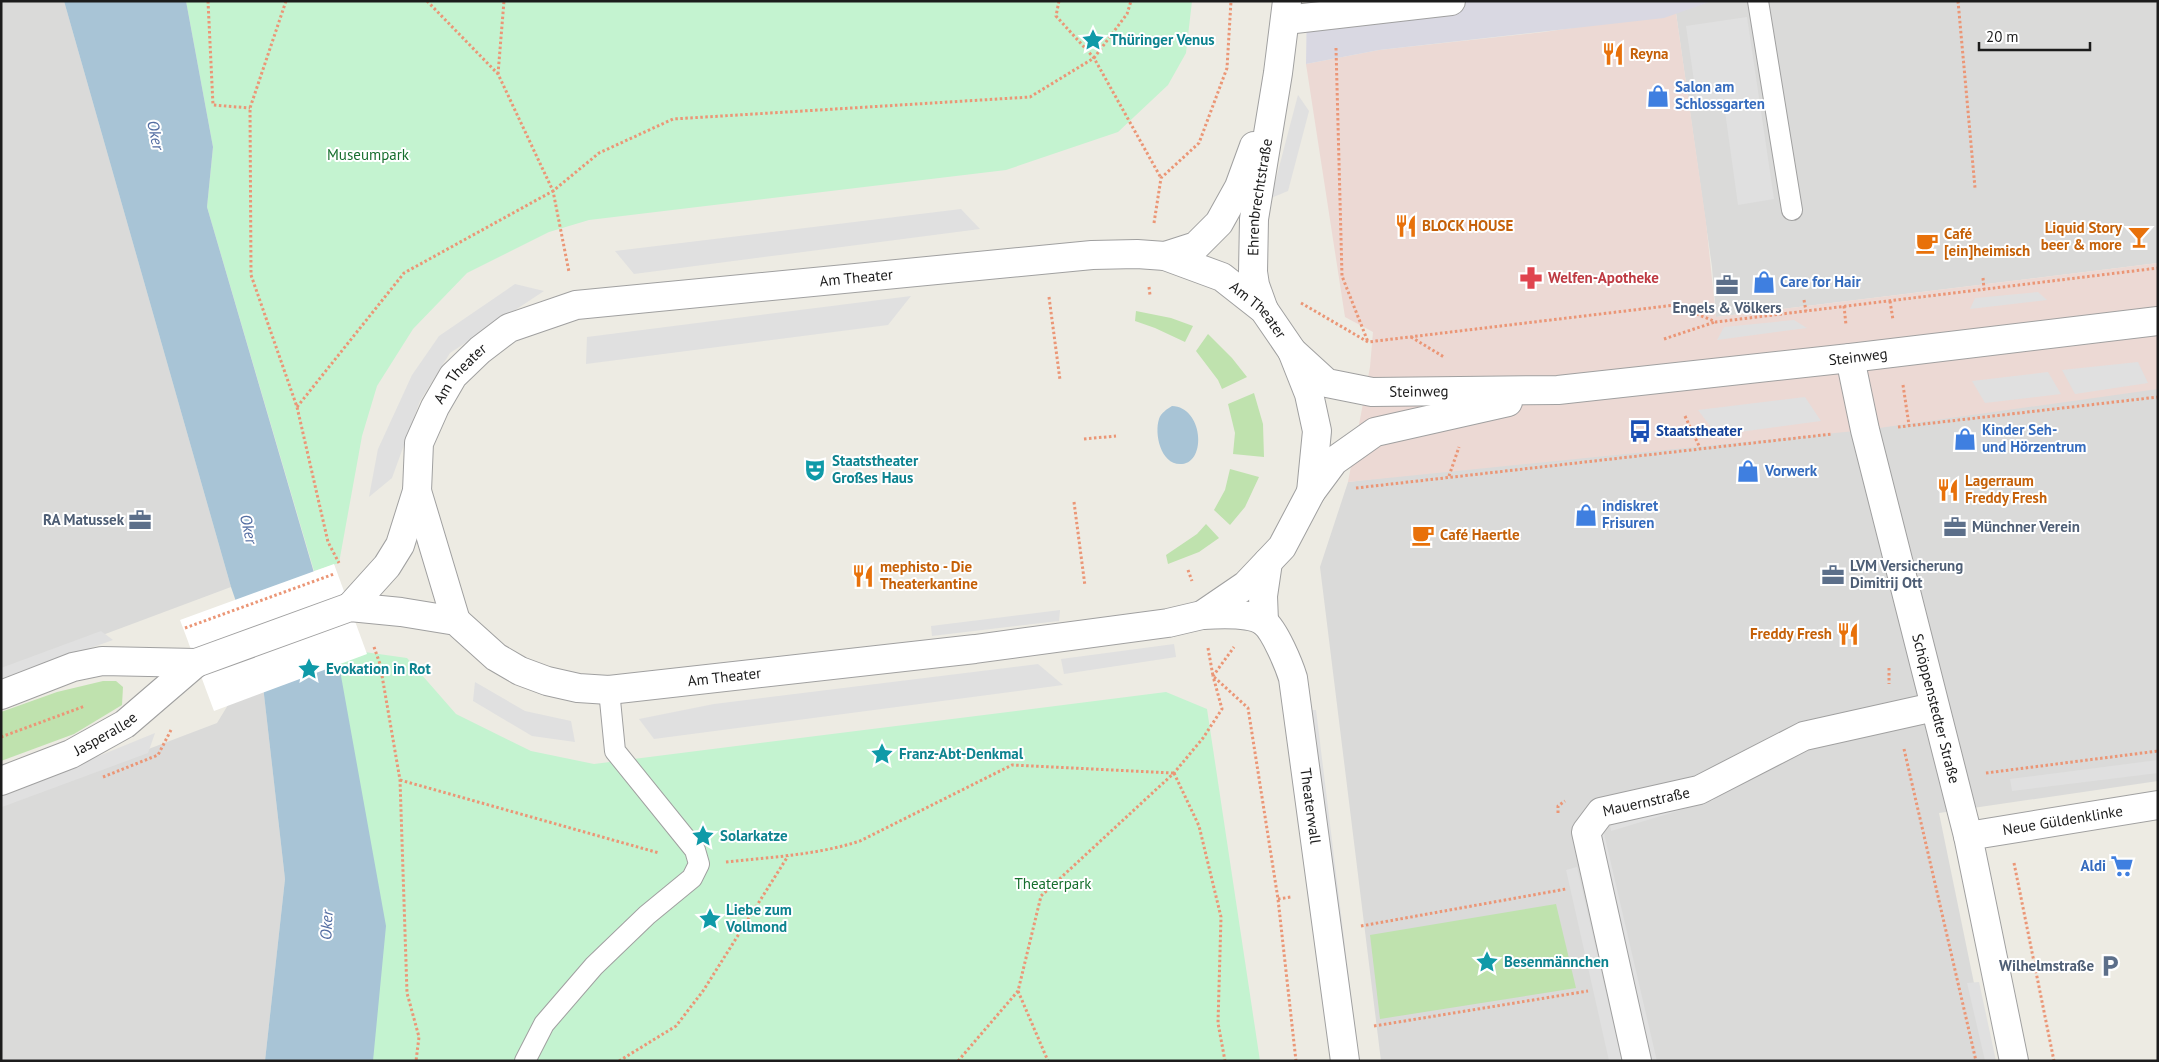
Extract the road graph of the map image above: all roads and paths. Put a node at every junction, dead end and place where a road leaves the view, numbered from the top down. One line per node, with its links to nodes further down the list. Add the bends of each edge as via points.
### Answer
1 (208, 1): 16 (path, via 213,105)
2 (286, 1): 16 (path)
3 (426, 1): 14 (path)
4 (504, 1): 14 (path)
5 (1059, 1): 12 (path, via 1056,16)
6 (1131, 1): 12 (path, via 1127,14)
7 (1231, 1): 17 (path, via 1227,68 1199,143)
8 (1451, 1): 11 (street)
9 (1758, 1): 20 (lane)
10 (1958, 1): 18 (path)
11 (1286, 11): 15 (street, Ehrenbrechtstraße)
12 (1094, 58): 17 (path); 19 (path, via 1030,97 673,119 598,153)
13 (1337, 58): 32 (path, via 1342,276 1368,342)
14 (498, 74): 19 (path)
15 (1276, 84): 21 (street, Ehrenbrechtstraße, via 1239,187 1219,223 1196,246); 28 (street, Ehrenbrechtstraße, via 1254,219 1253,272)
16 (250, 108): 40 (path, via 252,275)
17 (1161, 178): 21 (path, via 1155,209)
18 (1975, 188)
19 (553, 191): 27 (path); 40 (path, via 404,273)
20 (1792, 210)
21 (1158, 255): 27 (street, Am Theater, via 1092,255); 28 (street, Am Theater, via 1222,277)
22 (2158, 268): 24 (path)
23 (1983, 278): 24 (path)
24 (1984, 290): 29 (path)
25 (1049, 297): 37 (path)
26 (1804, 300): 29 (path)
27 (576, 305): 50 (street, Am Theater, via 509,328 453,376 419,443)
28 (1264, 310): 34 (street, Am Theater)
29 (1806, 311): 31 (path)
30 (2158, 321): 36 (street, Steinweg)
31 (1716, 322): 32 (path, via 1675,305); 33 (path)
32 (1411, 337): 35 (path)
33 (1664, 339)
34 (1292, 351): 38 (street, Steinweg, via 1327,383 1372,392); 51 (street, Am Theater, via 1309,394 1317,431)
35 (1445, 357)
36 (1850, 358): 38 (street, Steinweg); 68 (street, Schöppenstedter Straße)
37 (1060, 380)
38 (1558, 390): 51 (street, Steinweg, via 1375,432 1334,461)
39 (2158, 397): 44 (path, via 1898,426)
40 (297, 407): 54 (path, via 328,542)
41 (1685, 416): 47 (path)
42 (1834, 434): 47 (path)
43 (1116, 436): 45 (path)
44 (1901, 436)
45 (1084, 439)
46 (1460, 441): 48 (path)
47 (1700, 448): 48 (path)
48 (1449, 476): 49 (path)
49 (1378, 485)
50 (417, 491): 57 (street, Jasperallee, via 400,545 387,566); 59 (street, Am Theater)
51 (1311, 492): 53 (street, Am Theater, via 1282,547)
52 (1074, 502): 56 (path)
53 (1268, 562): 58 (street, Am Theater, via 1246,585); 60 (street, via 1263,596)
54 (339, 563)
55 (337, 572): 61 (path)
56 (1085, 586)
57 (350, 606): 59 (street, Jasperallee); 63 (street, Jasperallee)
58 (1202, 615): 60 (street, via 1238,614); 64 (path); 65 (street, Am Theater, via 1168,623 975,649)
59 (456, 621): 65 (street, Am Theater, via 496,657 520,671 578,688)
60 (1264, 622): 82 (street, Theaterwall, via 1286,657 1293,678)
61 (183, 628)
62 (374, 647): 75 (path, via 380,664)
63 (196, 663): 66 (street, Jasperallee, via 102,662 72,667); 74 (street, Jasperallee, via 125,724 71,754)
64 (1213, 676): 72 (path, via 1222,709); 92 (path, via 1248,708 1278,899)
65 (609, 690): 80 (lane, via 615,751 695,850)
66 (1, 695)
67 (91, 703): 69 (path)
68 (1934, 707): 77 (street, Schöppenstedter Straße); 81 (street, Mauernstraße, via 1804,736 1699,790 1601,812 1586,832)
69 (1, 737)
70 (1902, 742): 95 (path)
71 (2158, 751): 73 (path)
72 (1174, 773): 78 (path, via 1012,765 860,841); 84 (path, via 1041,896); 91 (path, via 1199,826 1221,917 1218,1023)
73 (1982, 774)
74 (1, 780)
75 (400, 780): 80 (path); 86 (path, via 407,993 419,1037)
76 (2158, 805): 77 (street, Neue Güldenklinke)
77 (1968, 836): 96 (street, Schöppenstedter Straße)
78 (788, 856): 80 (path); 88 (path, via 703,991 676,1026)
79 (2023, 860): 97 (path, via 2014,862)
80 (699, 864): 87 (lane, via 692,878 594,966 544,1024)
81 (1597, 883): 82 (path); 83 (street, Mauernstraße)
82 (1328, 931): 85 (street, Theaterwall)
83 (1619, 986): 85 (path); 94 (street, Mauernstraße)
84 (1018, 991): 89 (path); 90 (path)
85 (1342, 1031): 93 (street, Theaterwall)
86 (416, 1061)
87 (525, 1061)
88 (619, 1061)
89 (958, 1061)
90 (1048, 1061)
91 (1225, 1061)
92 (1296, 1061)
93 (1345, 1061)
94 (1637, 1061)
95 (1976, 1061)
96 (2014, 1061)
97 (2054, 1061)

